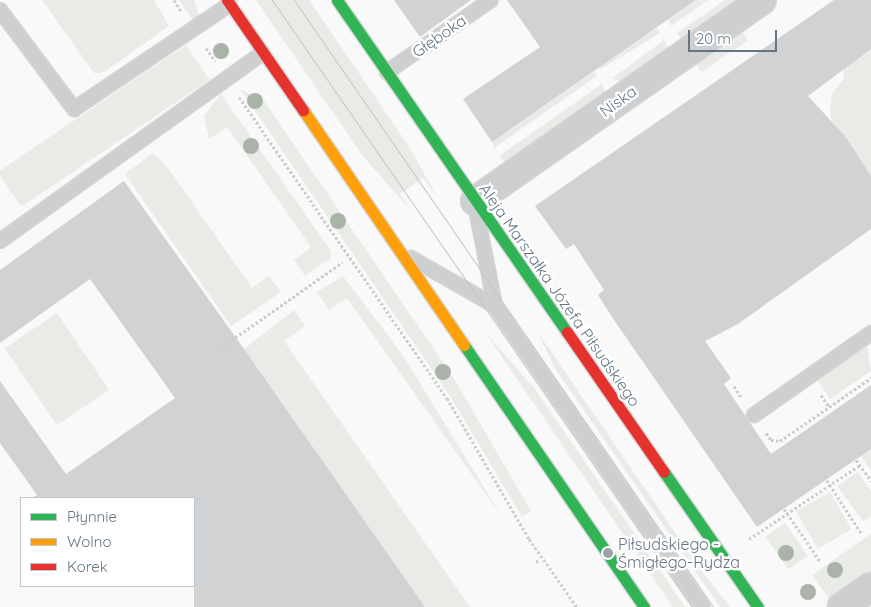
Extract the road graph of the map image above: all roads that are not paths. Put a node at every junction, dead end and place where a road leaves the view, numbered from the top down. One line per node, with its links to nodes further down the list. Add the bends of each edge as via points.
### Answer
1 (337, 0): 7 (main road, Aleja Marszałka Józefa Piłsudskiego)
2 (491, 0): 7 (lane, Głęboka)
3 (762, 0): 8 (street, Niska)
4 (228, 2): 5 (lane, via 74,109); 6 (main road)
5 (0, 10)
6 (263, 53): 9 (lane); 10 (main road)
7 (386, 72): 8 (main road, Aleja Marszałka Józefa Piłsudskiego)
8 (475, 201): 11 (lane); 17 (main road, Aleja Marszałka Józefa Piłsudskiego)
9 (0, 241)
10 (400, 252): 11 (lane); 15 (main road)
11 (495, 306): 16 (lane)
12 (871, 333): 13 (lane)
13 (754, 415)
14 (871, 587): 18 (street)
15 (644, 607)
16 (703, 607)
17 (758, 607)
18 (842, 607)

